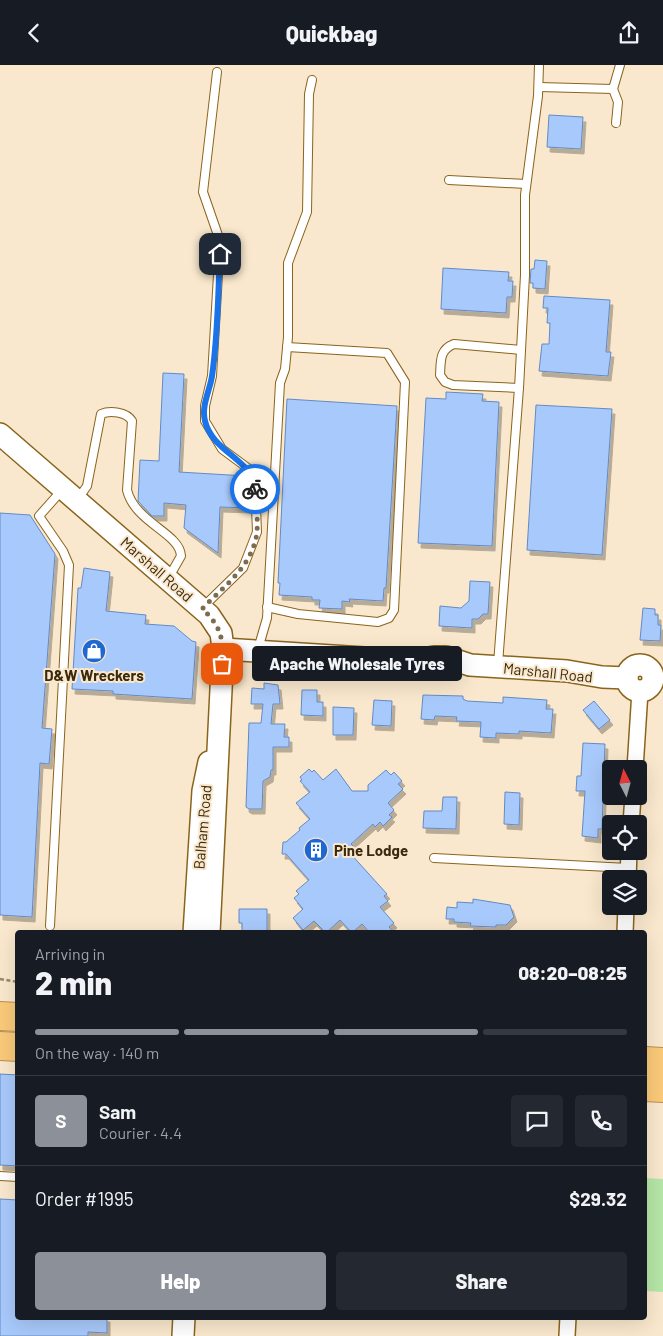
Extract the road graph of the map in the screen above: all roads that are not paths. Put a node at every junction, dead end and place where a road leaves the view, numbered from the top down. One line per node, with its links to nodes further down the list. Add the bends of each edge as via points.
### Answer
1 (539, 65): 5 (lane)
2 (620, 65): 6 (lane)
3 (217, 73): 17 (lane, via 203,191 220,241 212,376 204,406 205,421 222,449 249,469 255,482 257,532 243,568)
4 (312, 80): 10 (lane, via 306,212 288,263)
5 (539, 87): 6 (lane); 9 (lane)
6 (613, 89): 7 (lane, via 618,102)
7 (616, 123)
8 (449, 180): 9 (lane)
9 (526, 184): 11 (lane)
10 (287, 347): 16 (lane, via 280,383); 16 (lane, via 387,353 405,382 394,610 389,618 378,622 298,614)
11 (521, 350): 12 (lane); 12 (lane, via 454,344 445,348 440,366 440,375 453,385)
12 (519, 388): 20 (lane)
13 (0, 435): 14 (street, Marshall Road)
14 (71, 494): 15 (street, Marshall Road); 15 (lane, via 87,485 101,414 123,413 132,421 130,499 139,513 178,544 181,556); 27 (lane, via 39,516 63,551 68,565)
15 (168, 579): 17 (street, Marshall Road)
16 (267, 607): 19 (lane)
17 (202, 609): 18 (street, Marshall Road, via 219,628)
18 (223, 649): 19 (street, Marshall Road); 22 (street, Balham Road)
19 (257, 651): 20 (street, Marshall Road, via 412,661 434,671 470,665)
20 (498, 667): 21 (street, Marshall Road, via 567,671)
21 (646, 681): 23 (street)
22 (220, 723): 28 (street, Balham Road, via 203,791); 29 (street, Balham Road)
23 (636, 760)
24 (434, 858): 25 (lane)
25 (602, 871)
26 (626, 915): 30 (street)
27 (50, 926)
28 (194, 930)
29 (209, 930)
30 (625, 930)
31 (0, 1016): 32 (highway)
32 (15, 1017)
33 (0, 1046): 34 (highway)
34 (15, 1047)
35 (647, 1061): 36 (highway)
36 (663, 1062)
37 (647, 1087): 38 (highway)
38 (663, 1088)
39 (0, 1176): 40 (lane)
40 (15, 1177)
41 (184, 1320): 43 (street)
42 (568, 1320): 44 (street)
43 (183, 1336)
44 (567, 1336)

